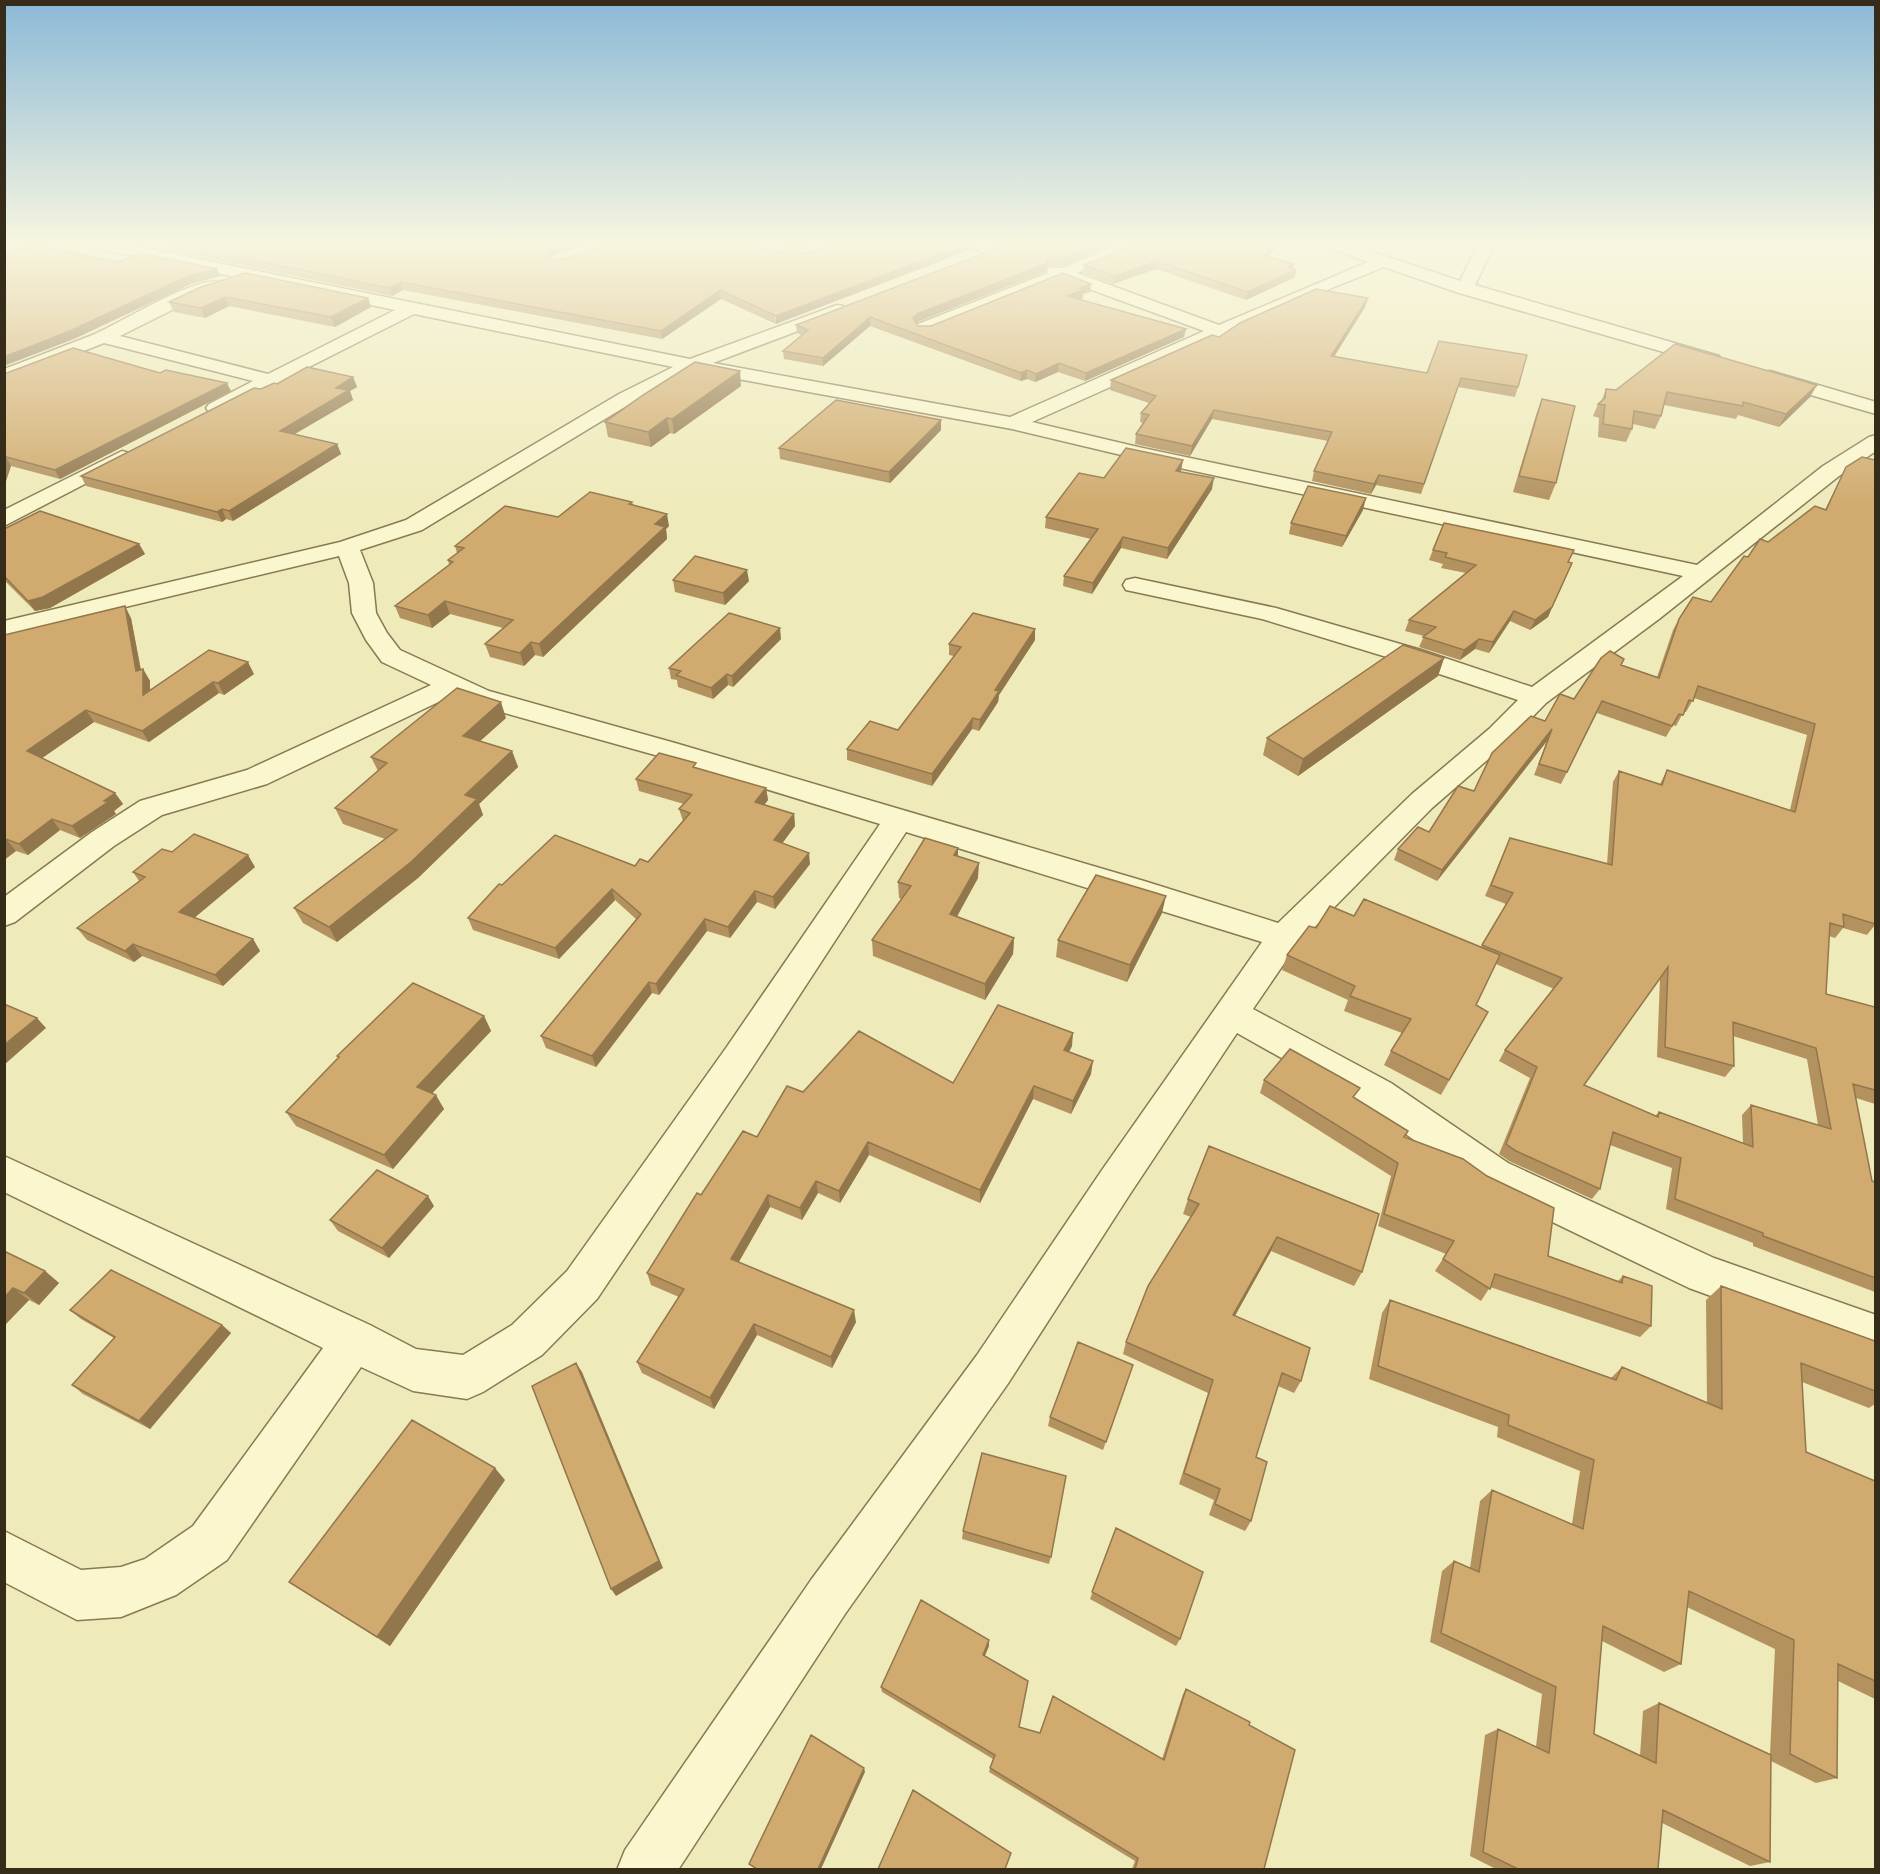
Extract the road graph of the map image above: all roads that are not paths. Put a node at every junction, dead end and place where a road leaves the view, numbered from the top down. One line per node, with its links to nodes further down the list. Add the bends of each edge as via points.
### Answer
1 (112, 332): 7 (street)
2 (364, 332): 12 (street)
3 (538, 332): 9 (street)
4 (777, 332): 9 (street)
5 (1216, 332): 15 (street)
6 (1617, 332): 8 (street)
7 (103, 337): 11 (street); 12 (street)
8 (1724, 363)
9 (691, 364): 15 (street); 19 (street, via 626,398 414,525)
10 (1758, 373): 13 (street)
11 (4, 376)
12 (270, 380): 14 (street)
13 (1875, 408)
14 (201, 416)
15 (1012, 423): 20 (street)
16 (1875, 441): 20 (street)
17 (142, 447): 18 (street)
18 (4, 519)
19 (347, 547): 22 (street); 23 (street, via 361,583 364,613 391,656)
20 (1702, 573): 24 (street)
21 (1135, 585): 24 (street, via 1267,613)
22 (4, 629)
23 (452, 685): 25 (street, via 479,698); 26 (street, via 257,777 150,808)
24 (1536, 697): 27 (street, via 1499,735 1422,801)
25 (899, 819): 27 (street); 31 (street, via 582,1285 527,1340 467,1377 412,1370)
26 (4, 914)
27 (1284, 937): 28 (street)
28 (1232, 1014): 30 (street, via 1378,1094 1494,1175 1704,1274); 33 (street, via 992,1370 828,1597)
29 (4, 1173): 31 (street)
30 (1875, 1336)
31 (355, 1340): 32 (street, via 210,1543 159,1578 121,1592 77,1595)
32 (4, 1555)
33 (645, 1869)

